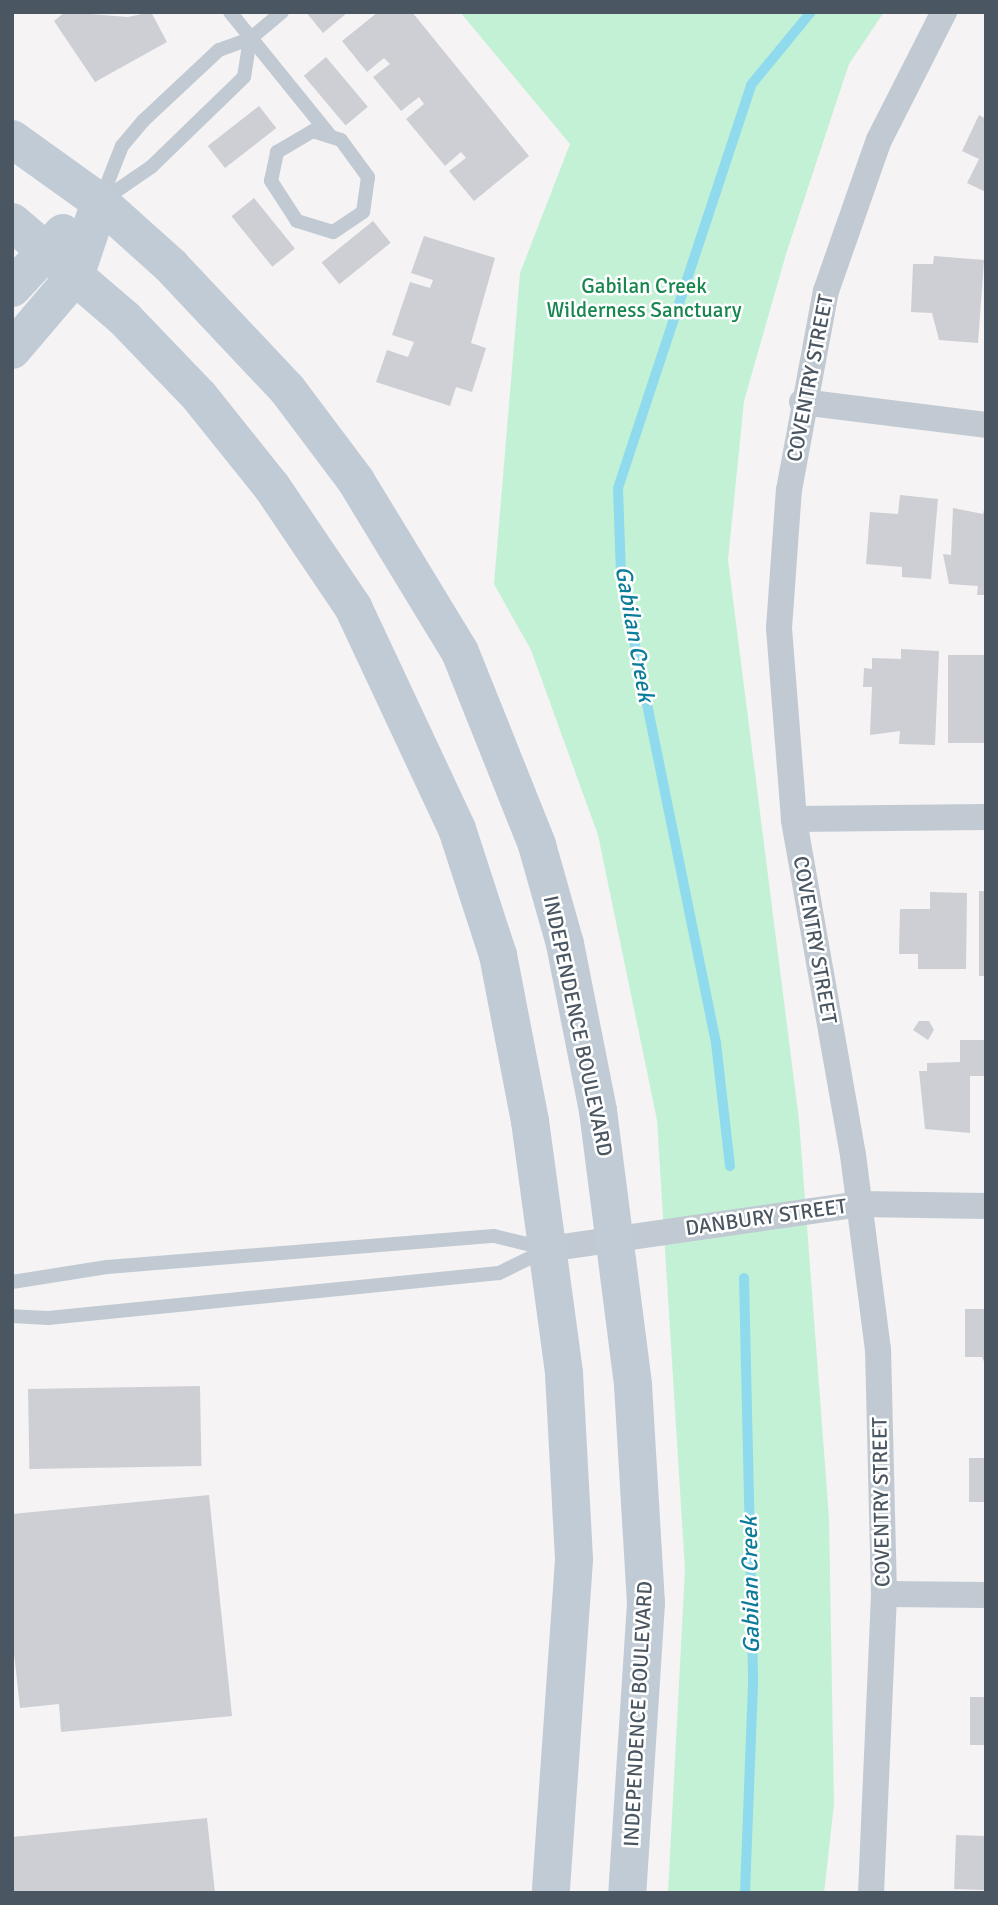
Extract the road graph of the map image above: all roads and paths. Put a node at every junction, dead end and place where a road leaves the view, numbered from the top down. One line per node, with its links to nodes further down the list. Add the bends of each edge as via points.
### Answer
1 (230, 12): 4 (lane)
2 (282, 12): 4 (lane)
3 (944, 12): 13 (street, COVENTRY STREET, via 859,192 826,290)
4 (250, 39): 5 (lane); 7 (lane, via 219,50 143,121 122,146); 7 (lane, via 244,77 151,167)
5 (328, 133): 5 (lane, via 313,131 286,141 271,166 276,195 297,221 321,232 355,221 369,189 363,166)
6 (12, 139): 7 (street, INDEPENDENCE BOULEVARD)
7 (100, 202): 9 (street); 10 (street); 19 (street, INDEPENDENCE BOULEVARD, via 171,266 287,389 356,481 460,653 537,845 565,944)
8 (12, 222): 9 (street)
9 (44, 249): 10 (street); 11 (street)
10 (75, 276): 12 (street); 20 (street, via 199,396 272,487 353,607 404,704 457,829 498,955)
11 (12, 288)
12 (12, 350)
13 (802, 402): 14 (street); 16 (street, COVENTRY STREET, via 779,628)
14 (986, 425)
15 (986, 817): 16 (street)
16 (794, 819): 17 (street, COVENTRY STREET)
17 (860, 1205): 18 (street, DANBURY STREET); 19 (street, DANBURY STREET); 23 (street, COVENTRY STREET, via 878,1350)
18 (986, 1206)
19 (617, 1237): 20 (street, DANBURY STREET); 26 (street, INDEPENDENCE BOULEVARD, via 646,1603)
20 (548, 1249): 21 (lane, via 494,1236 107,1267); 22 (lane, via 499,1273 48,1318); 25 (street, via 564,1374 574,1560)
21 (12, 1282)
22 (12, 1316)
23 (884, 1594): 24 (street); 27 (street, COVENTRY STREET)
24 (986, 1595)
25 (551, 1893)
26 (627, 1893)
27 (871, 1893)

